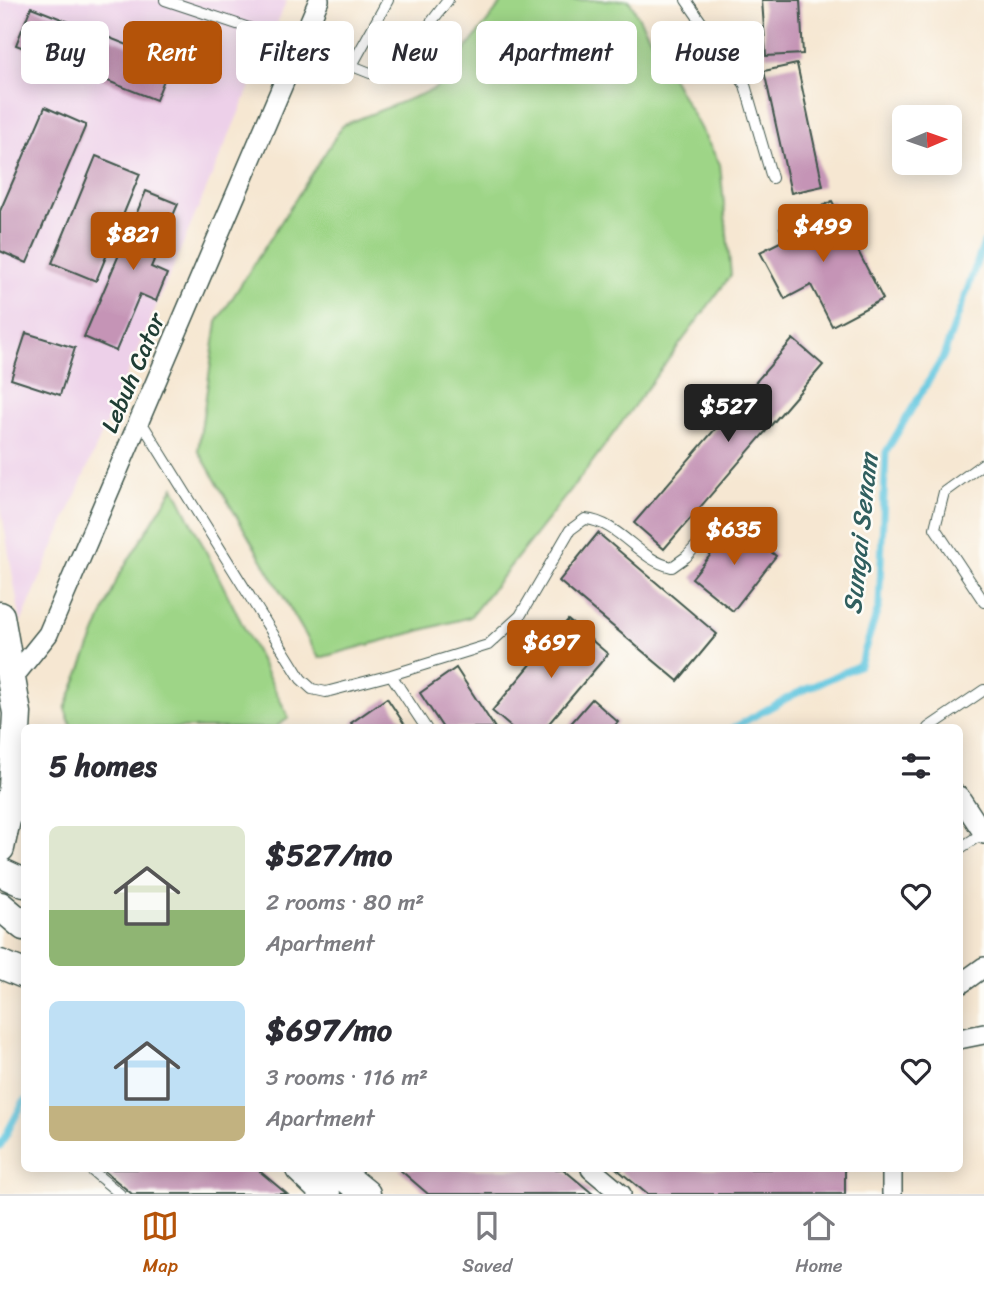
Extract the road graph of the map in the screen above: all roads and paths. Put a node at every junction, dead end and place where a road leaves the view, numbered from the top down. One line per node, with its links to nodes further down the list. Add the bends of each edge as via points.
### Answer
1 (166, 0): 7 (lane)
2 (319, 0): 6 (street, Lebuh Cator)
3 (388, 0): 8 (lane)
4 (448, 0): 9 (lane, via 399,65 370,73)
5 (686, 0): 11 (lane, via 745,85)
6 (310, 21)
7 (236, 24)
8 (354, 62)
9 (354, 68)
10 (283, 84): 12 (street, Lebuh Cator)
11 (772, 178)
12 (140, 420): 17 (lane, via 301,679 312,689 326,692); 18 (street, Lebuh Cator, via 48,634)
13 (984, 463): 15 (lane, via 944,492 935,528)
14 (722, 518): 17 (lane, via 672,567 658,564 600,520 585,519 570,530 520,616 488,645)
15 (984, 602)
16 (0, 616): 18 (main road)
17 (391, 675): 21 (lane)
18 (12, 680): 20 (main road)
19 (984, 690): 22 (lane)
20 (17, 713): 23 (main road); 27 (main road, via 13,787)
21 (423, 724)
22 (934, 724)
23 (21, 729)
24 (963, 802): 25 (street)
25 (984, 834): 26 (lane)
26 (963, 847)
27 (0, 848)
28 (0, 872): 29 (main road)
29 (21, 882)
30 (0, 906): 31 (main road)
31 (21, 924)
32 (0, 964): 34 (main road)
33 (984, 967): 35 (street)
34 (21, 973)
35 (963, 982)
36 (984, 1034): 37 (street)
37 (963, 1038)
38 (94, 1172): 44 (lane)
39 (303, 1172): 45 (main road)
40 (339, 1172): 43 (main road)
41 (595, 1172): 46 (street)
42 (892, 1172): 47 (street)
43 (364, 1193)
44 (120, 1194)
45 (326, 1194)
46 (621, 1194)
47 (892, 1194)

